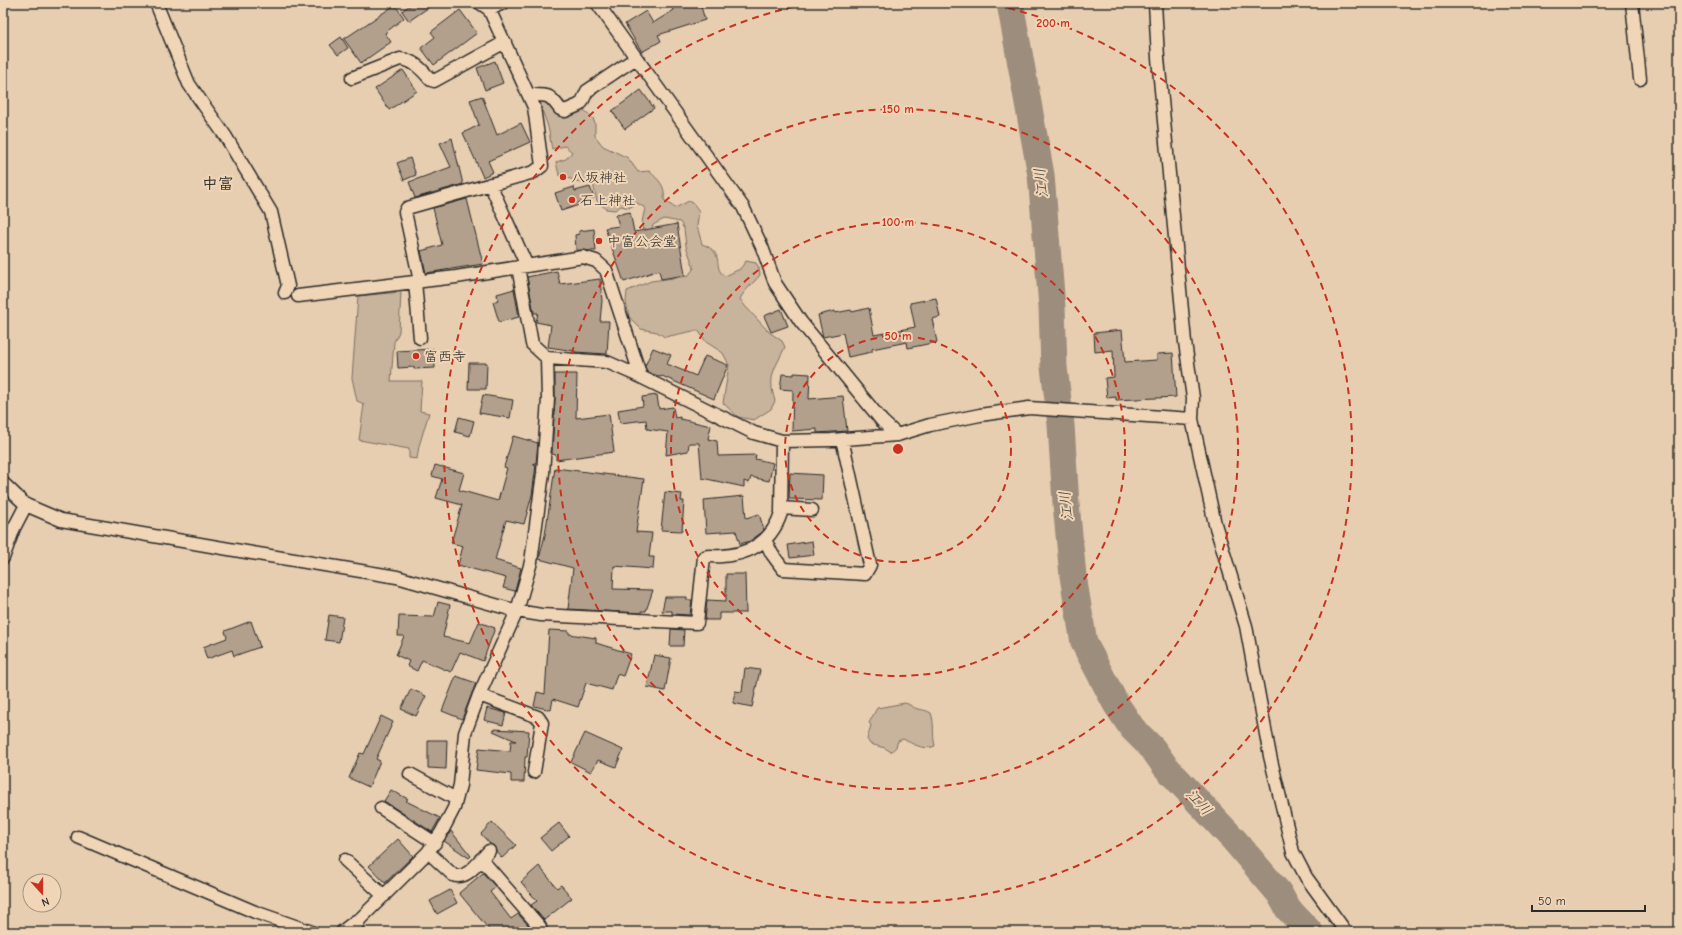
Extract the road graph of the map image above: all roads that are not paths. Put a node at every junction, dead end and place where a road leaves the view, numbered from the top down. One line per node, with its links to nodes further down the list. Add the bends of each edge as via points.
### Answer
1 (156, 3): 15 (street, via 189,84 226,138 271,212 288,286)
2 (503, 3): 6 (street)
3 (597, 3): 8 (street)
4 (1155, 3): 20 (street, via 1185,342 1193,398)
5 (1632, 3): 10 (street)
6 (484, 6): 7 (street)
7 (505, 42): 9 (street, via 434,81 415,63 400,59); 11 (street)
8 (636, 58): 11 (street, via 587,90 579,105 565,111 560,109 552,98); 21 (street, via 743,207 762,246 775,283 801,322 882,421)
9 (352, 78)
10 (1640, 79)
11 (529, 95): 12 (street, via 534,107 542,166 534,172)
12 (490, 184): 13 (street); 14 (street, via 407,208 405,212)
13 (522, 266): 14 (street); 18 (street, via 532,344); 19 (street, via 583,256 596,261 606,270)
14 (417, 281): 16 (street); 17 (street)
15 (285, 293)
16 (298, 296)
17 (420, 338)
18 (547, 358): 19 (street, via 607,362); 30 (street, via 548,399 543,473 531,562)
19 (641, 377): 23 (street, via 754,433)
20 (1192, 419): 21 (street, via 1029,408 980,415); 44 (street, via 1215,524 1246,626 1270,756 1293,852 1306,877)
21 (897, 434): 22 (street)
22 (842, 439): 23 (street); 28 (street, via 870,565 865,574 783,569)
23 (782, 441): 26 (street)
24 (3, 483): 25 (street)
25 (26, 505): 29 (street); 30 (street, via 61,520 397,577)
26 (781, 508): 27 (street); 28 (street, via 778,522)
27 (812, 510)
28 (765, 540): 30 (street, via 754,548 732,555 704,556 697,623 541,615)
29 (3, 558)
30 (516, 611): 31 (street)
31 (479, 694): 32 (street, via 541,720); 34 (street, via 465,733 460,785)
32 (534, 772)
33 (410, 774): 34 (street)
34 (456, 799): 37 (street, via 451,814)
35 (381, 808): 37 (street)
36 (78, 837): 42 (street, via 255,912)
37 (431, 847): 39 (street); 41 (street, via 458,877 466,875 485,855)
38 (345, 860): 39 (street)
39 (384, 896): 40 (street)
40 (357, 922): 43 (street)
41 (540, 927)
42 (312, 932)
43 (344, 932)
44 (1346, 932)

